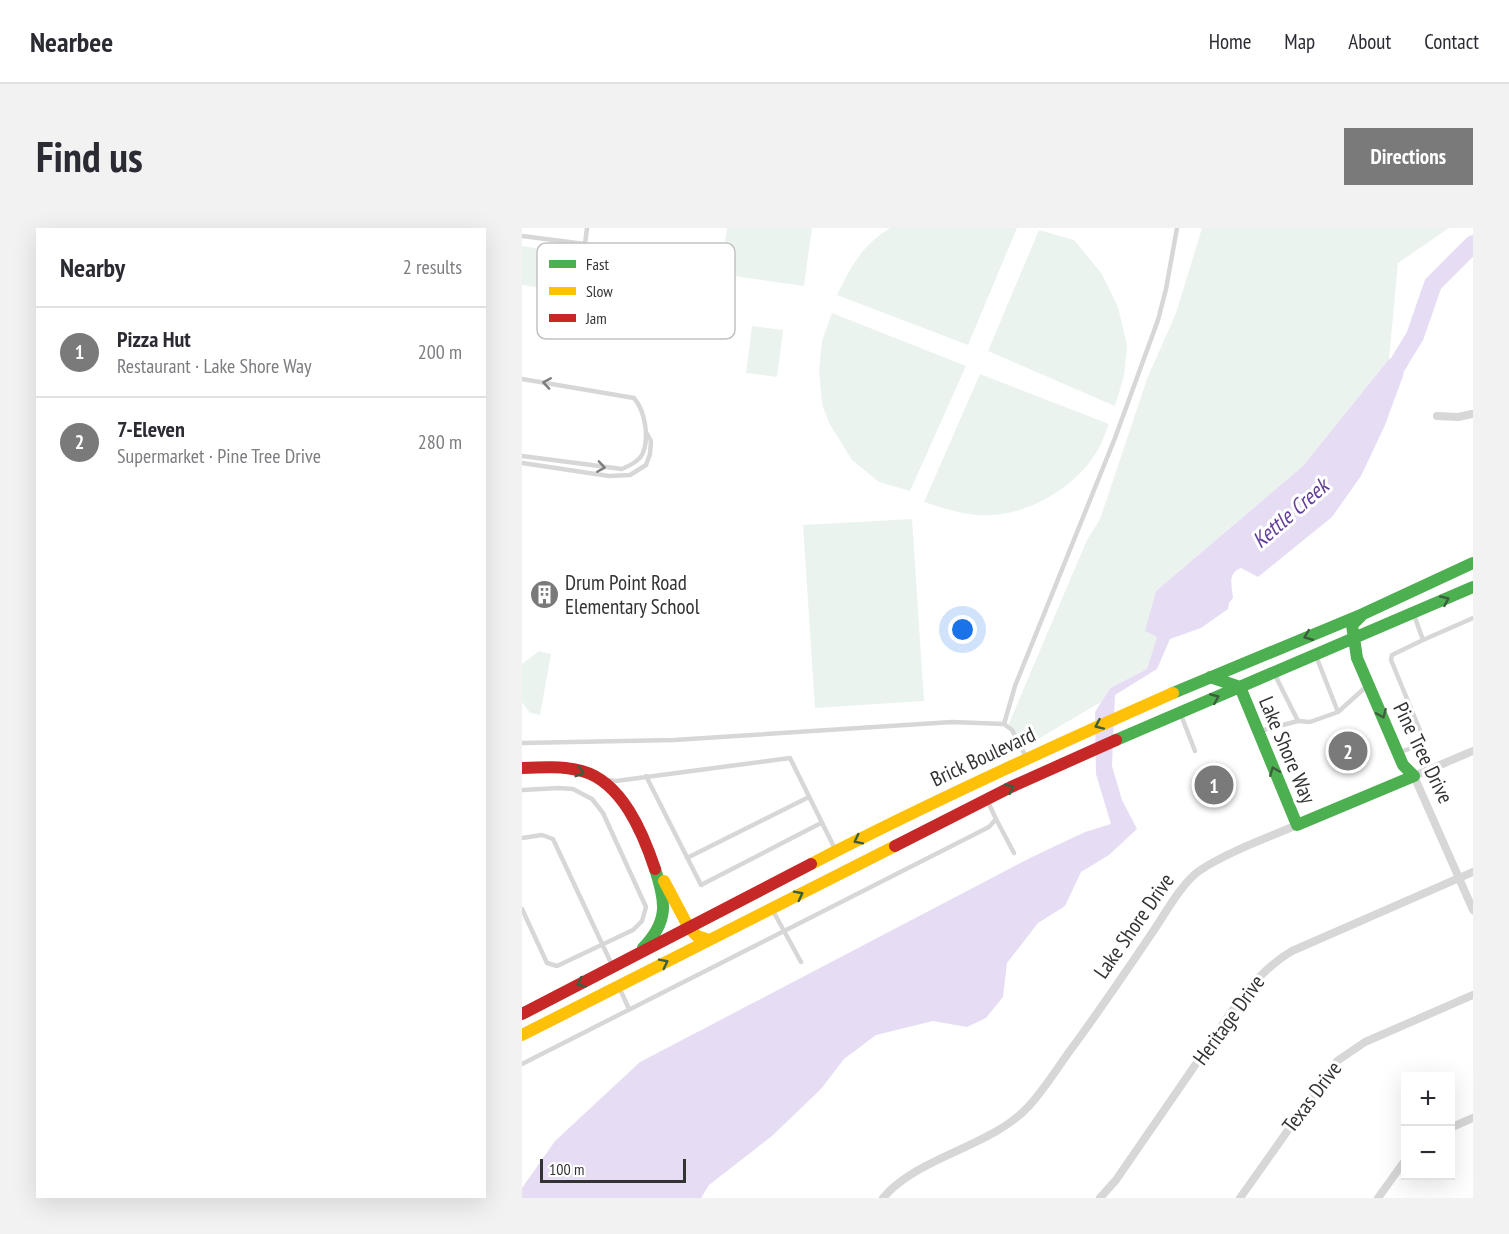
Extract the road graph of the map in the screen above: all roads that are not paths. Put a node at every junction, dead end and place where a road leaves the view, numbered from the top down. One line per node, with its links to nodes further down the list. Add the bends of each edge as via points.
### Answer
1 (587, 228): 5 (lane)
2 (1177, 228): 29 (lane, via 1158,320 1015,686)
3 (522, 236): 4 (lane)
4 (577, 243)
5 (585, 243)
6 (522, 379): 9 (lane, one-way to 6, via 643,414 634,398)
7 (1473, 414): 8 (street)
8 (1437, 416)
9 (645, 430): 12 (lane, one-way to 9, via 622,469 633,464 642,454); 13 (lane, via 651,441 650,454 646,465 638,471 622,476)
10 (522, 456): 12 (lane)
11 (522, 463): 13 (lane)
12 (580, 464): 13 (lane)
13 (579, 471)
14 (1473, 563): 16 (main road, Brick Boulevard)
15 (1473, 587): 17 (main road, Brick Boulevard, one-way to 15)
16 (1363, 614): 19 (main road, via 1352,625); 23 (main road, Brick Boulevard, one-way to 23)
17 (1413, 614): 19 (main road, Brick Boulevard); 20 (lane)
18 (1473, 618): 20 (lane)
19 (1353, 640): 21 (main road, Brick Boulevard); 24 (main road, Pine Tree Drive)
20 (1422, 640): 34 (lane, via 1392,655 1424,740)
21 (1316, 656): 22 (main road, Brick Boulevard); 26 (lane)
22 (1273, 673): 25 (main road, Brick Boulevard); 28 (lane)
23 (1210, 677): 25 (main road, Lake Shore Way); 35 (main road, Brick Boulevard, one-way to 35)
24 (1369, 685): 26 (lane); 34 (main road, Pine Tree Drive, one-way to 34)
25 (1240, 687): 27 (main road, Brick Boulevard, one-way to 25); 30 (main road, Lake Shore Way)
26 (1338, 712): 28 (lane, via 1310,722)
27 (1180, 713): 33 (lane); 42 (main road, Brick Boulevard, one-way to 27)
28 (1298, 721): 30 (lane)
29 (1004, 724): 31 (lane, via 952,722 674,740); 35 (lane, via 1012,730)
30 (1258, 731): 45 (main road, Lake Shore Way, one-way to 30)
31 (522, 743)
32 (1473, 751): 38 (street, Lake Shore Drive)
33 (1196, 752)
34 (1398, 753): 38 (main road, Pine Tree Drive)
35 (1026, 758): 47 (main road, Brick Boulevard, one-way to 47)
36 (522, 768): 39 (main road, one-way to 39, via 557,767)
37 (646, 776): 39 (lane); 41 (lane, via 790,758); 49 (lane)
38 (1414, 776): 45 (main road, Lake Shore Drive); 52 (street, Pine Tree Drive)
39 (602, 780): 50 (main road, via 618,794)
40 (522, 790): 59 (lane, via 573,789 592,799 603,813 646,907 637,926)
41 (808, 797): 44 (lane); 49 (lane)
42 (987, 799): 43 (lane); 54 (main road, Brick Boulevard, one-way to 42)
43 (996, 819): 48 (lane); 57 (lane, via 989,827)
44 (821, 823): 47 (lane); 49 (lane, via 701,885)
45 (1297, 825): 72 (street, Lake Shore Drive, via 1194,875 1029,1107 992,1133 907,1177)
46 (522, 838): 59 (lane, via 542,835 553,839)
47 (836, 851): 56 (main road, Brick Boulevard)
48 (1014, 853)
49 (687, 858)
50 (654, 863): 56 (main road); 60 (main road, via 664,914 656,934)
51 (1473, 872): 52 (street, Heritage Drive)
52 (1459, 878): 55 (street, Pine Tree Drive); 73 (street, Heritage Drive, via 1275,961 1240,1000)
53 (522, 909): 59 (lane, via 547,963 557,966)
54 (771, 909): 57 (lane); 58 (main road, Brick Boulevard)
55 (1473, 910)
56 (689, 928): 58 (main road); 60 (main road, Brick Boulevard)
57 (784, 931): 61 (lane); 65 (lane)
58 (709, 940): 63 (main road, Brick Boulevard, one-way to 58)
59 (603, 945): 62 (lane)
60 (639, 953): 62 (main road, Brick Boulevard)
61 (801, 962)
62 (613, 967): 66 (main road, Brick Boulevard, one-way to 66)
63 (619, 986): 65 (lane); 67 (main road, Brick Boulevard)
64 (1473, 994): 74 (street, Texas Drive, via 1365,1042 1337,1060)
65 (629, 1009): 68 (lane)
66 (523, 1012)
67 (522, 1035)
68 (522, 1064)
69 (1473, 1118): 70 (street)
70 (1455, 1126)
71 (1401, 1166): 75 (street)
72 (884, 1198)
73 (1100, 1198)
74 (1240, 1198)
75 (1378, 1198)

